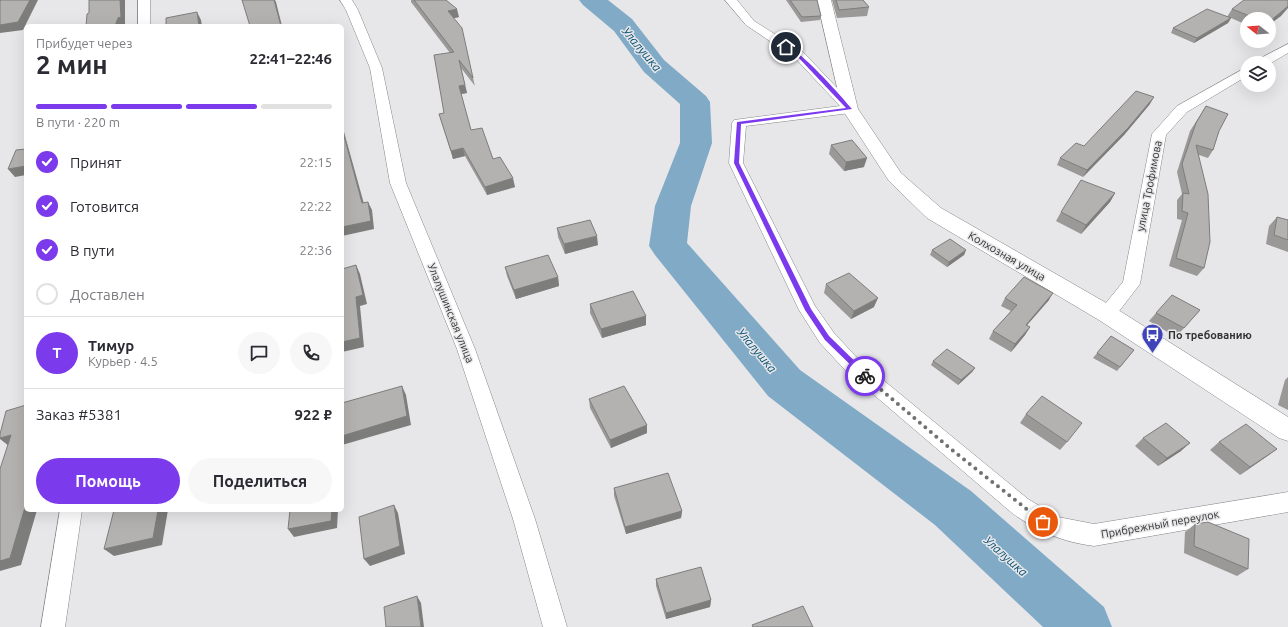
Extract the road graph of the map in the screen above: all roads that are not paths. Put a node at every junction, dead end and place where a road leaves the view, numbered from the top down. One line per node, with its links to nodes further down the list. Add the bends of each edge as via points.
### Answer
1 (144, 0): 5 (street)
2 (346, 0): 15 (street, Улалушинская улица, via 376,68 398,183 466,349 524,519)
3 (731, 0): 9 (street, via 750,23 799,55)
4 (824, 0): 9 (street, Колхозная улица)
5 (144, 24)
6 (1288, 48): 7 (street)
7 (1274, 56)
8 (1240, 75): 10 (street, улица Трофимова, via 1182,109 1159,134 1131,284)
9 (850, 109): 10 (street, Колхозная улица, via 895,176 934,213); 12 (street, Прибрежный переулок, via 739,123 736,163 808,310 827,338 853,366 1020,506 1043,522 1070,532 1094,535)
10 (1107, 314): 11 (street, Колхозная улица)
11 (1288, 430)
12 (1288, 502)
13 (71, 512): 14 (street)
14 (53, 627)
15 (555, 627)

